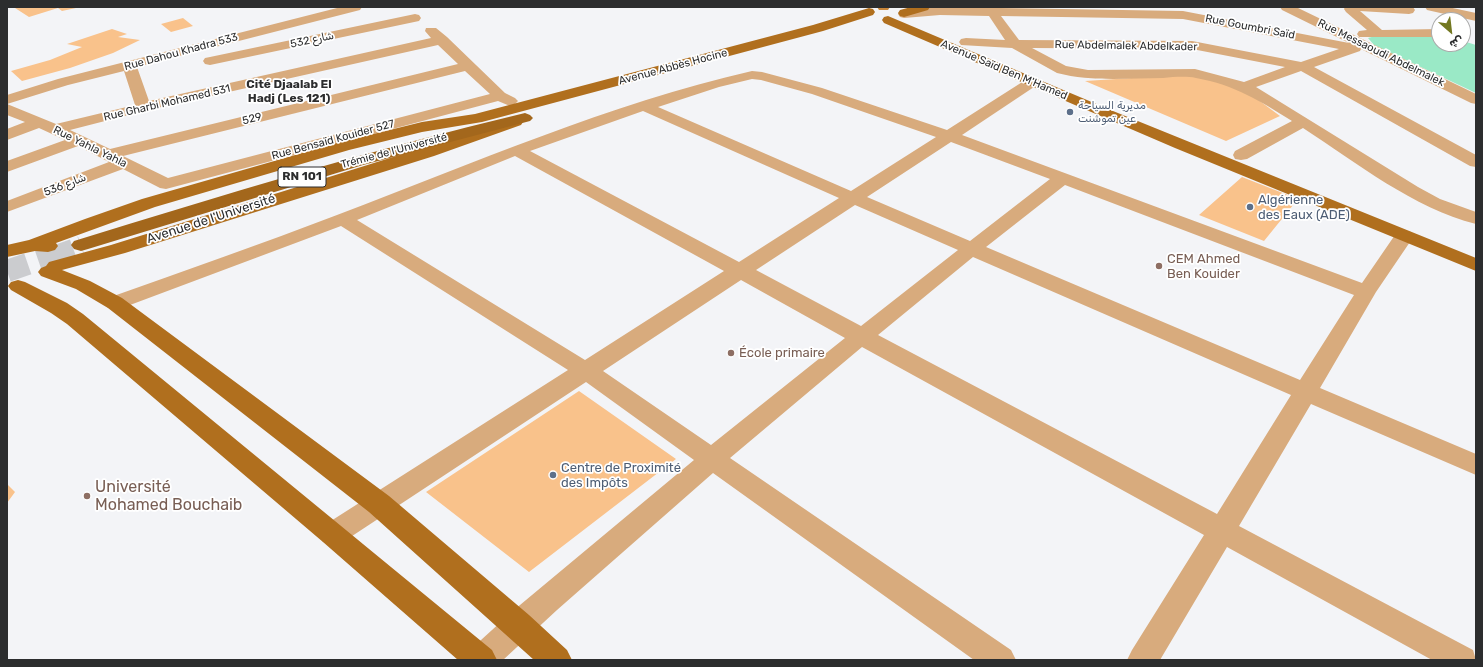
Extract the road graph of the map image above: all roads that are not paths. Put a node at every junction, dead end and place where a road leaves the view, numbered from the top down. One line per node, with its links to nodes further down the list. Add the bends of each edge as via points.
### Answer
1 (356, 7): 23 (street, Rue Dahou Khadra 533)
2 (403, 7): 13 (street)
3 (924, 7): 10 (main road)
4 (1034, 7): 12 (street)
5 (1286, 7): 18 (street, Rue Messaoudi Abdelmalek)
6 (1431, 7): 14 (street)
7 (1407, 8): 15 (street); 17 (street, via 1350,9)
8 (868, 10): 10 (main road, Avenue Abbès Hocine); 37 (main road, Avenue Abbès Hocine, via 802,32)
9 (1181, 11): 12 (street, Rue Goumbri Saïd); 22 (street); 24 (street, Rue Goumbri Saïd)
10 (893, 12): 11 (street, Rue Goumbri Saïd); 20 (main road, Avenue Saïd Ben M'Hamed); 30 (main road, Avenue Saïd Ben M'Hamed); 37 (main road, Avenue Abbès Hocine)
11 (993, 13): 12 (street, Rue Goumbri Saïd); 21 (street)
12 (1013, 13)
13 (414, 18): 19 (street); 29 (street, 532 شارع)
14 (1475, 20)
15 (1431, 27)
16 (1431, 33): 17 (street)
17 (1378, 34): 18 (street)
18 (1347, 36): 24 (street, Rue Messaoudi Abdelmalek)
19 (442, 40): 26 (street); 29 (street, Rue Gharbi Mohamed 531)
20 (966, 42): 21 (street, Rue Abdelmalek Abdelkader); 30 (main road, Avenue Saïd Ben M'Hamed)
21 (1015, 44): 22 (street, Rue Abdelmalek Abdelkader); 30 (street)
22 (1192, 45): 27 (street, Rue Abdelmalek Abdelkader); 28 (street)
23 (197, 47): 25 (street, Rue Dahou Khadra 533); 29 (street)
24 (1362, 47): 27 (street); 33 (street, Rue Messaoudi Abdelmalek)
25 (129, 65): 34 (street, Rue Dahou Khadra 533); 36 (street)
26 (468, 66): 32 (street); 47 (street, 529)
27 (1304, 67): 31 (street); 48 (street, Rue Abdelmalek Abdelkader)
28 (1195, 73): 30 (street); 31 (street)
29 (219, 75): 36 (street, Rue Gharbi Mohamed 531)
30 (1048, 76): 43 (street); 46 (main road, Avenue Saïd Ben M'Hamed); 56 (main road, Avenue Saïd Ben M'Hamed, via 1092,109 1174,140)
31 (1245, 86): 39 (street)
32 (503, 97): 37 (street); 51 (street, Rue Bensaïd Kouider 527)
33 (1476, 100)
34 (9, 106): 40 (street, Rue Yahla Yahla)
35 (644, 106): 43 (street, via 752,75 817,91); 45 (street); 52 (street)
36 (143, 107): 41 (street, Rue Gharbi Mohamed 531)
37 (523, 113): 38 (main road, Avenue Abbès Hocine); 38 (highway, Trémie de l'Université / RN 101, via 79,240 234,186); 61 (main road, Avenue de l'Université, via 428,152)
38 (476, 119): 58 (main road, via 439,123 398,132 283,163 126,210)
39 (1303, 122): 46 (street); 54 (street, via 1434,203)
40 (38, 123): 41 (street, Rue Yahla Yahla); 42 (street)
41 (56, 129): 44 (street, Rue Yahla Yahla)
42 (7, 135)
43 (950, 136): 50 (street); 52 (street)
44 (79, 140): 47 (street, Rue Yahla Yahla); 49 (street)
45 (516, 150): 55 (street); 62 (street)
46 (1241, 155): 57 (main road, Avenue Saïd Ben M'Hamed)
47 (115, 159): 51 (street, Rue Yahla Yahla); 53 (street, شارع 536)
48 (1476, 162)
49 (7, 167)
50 (1063, 178): 59 (street); 64 (street)
51 (166, 184)
52 (853, 198): 59 (street); 62 (street)
53 (7, 207)
54 (1474, 215)
55 (343, 219): 65 (street); 67 (street)
56 (1404, 236): 60 (main road, Avenue Saïd Ben M'Hamed); 64 (street)
57 (1461, 243)
58 (18, 247): 61 (main road, via 45,245 59,250 62,254 61,260)
59 (971, 249): 66 (street); 68 (street)
60 (1476, 265)
61 (52, 269): 63 (main road, Avenue de l'Université, via 29,282); 65 (main road)
62 (740, 271): 66 (street); 67 (street)
63 (13, 287): 73 (main road, via 60,308 75,319)
64 (1366, 292): 68 (street)
65 (115, 303): 71 (main road)
66 (860, 336): 69 (street); 72 (street)
67 (586, 371): 69 (street); 71 (street)
68 (1306, 392): 70 (street); 72 (street)
69 (712, 459): 74 (street); 77 (street)
70 (1476, 465)
71 (379, 504): 73 (street); 74 (main road)
72 (1221, 531): 78 (street); 79 (street)
73 (333, 534): 75 (main road)
74 (518, 624): 75 (street); 76 (main road)
75 (481, 660)
76 (556, 660)
77 (1000, 660)
78 (1143, 660)
79 (1462, 660)

